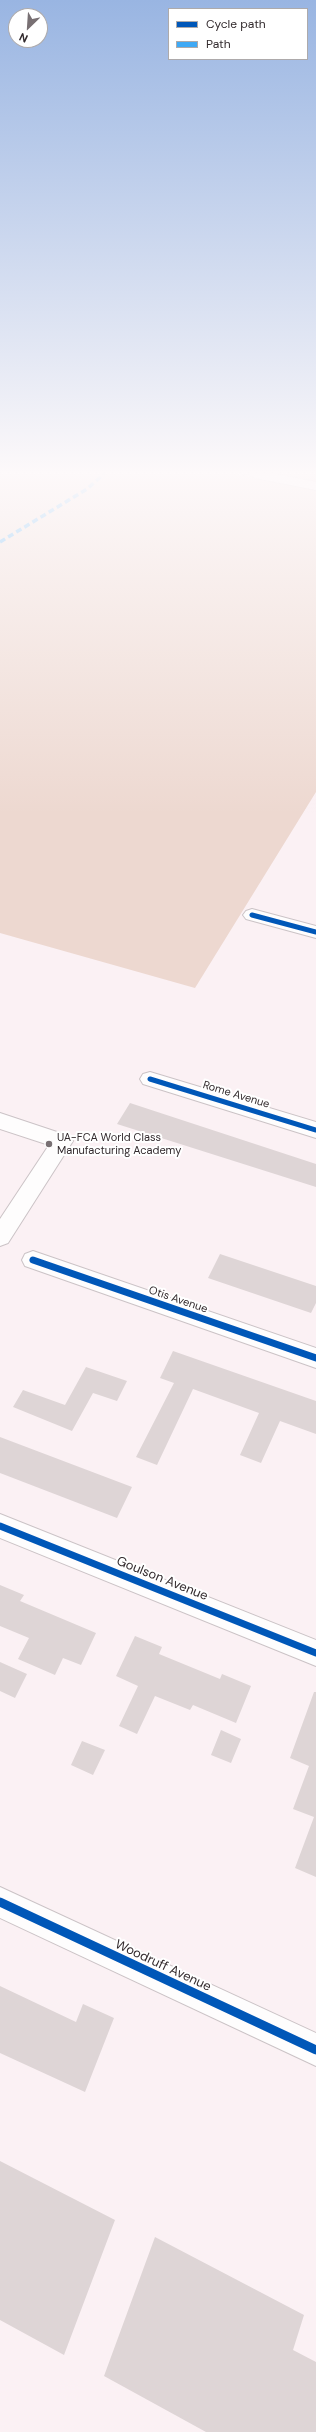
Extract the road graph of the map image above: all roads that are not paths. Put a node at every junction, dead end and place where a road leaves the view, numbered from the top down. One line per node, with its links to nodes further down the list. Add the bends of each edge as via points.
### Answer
1 (252, 915): 2 (street)
2 (316, 932)
3 (150, 1079): 5 (street, Rome Avenue)
4 (0, 1121): 6 (street, via 62,1141)
5 (316, 1130)
6 (0, 1237)
7 (33, 1260): 8 (street, Otis Avenue)
8 (316, 1358)
9 (0, 1526): 10 (street, Goulson Avenue)
10 (316, 1652)
11 (0, 1902): 12 (street, Woodruff Avenue)
12 (316, 2050)

